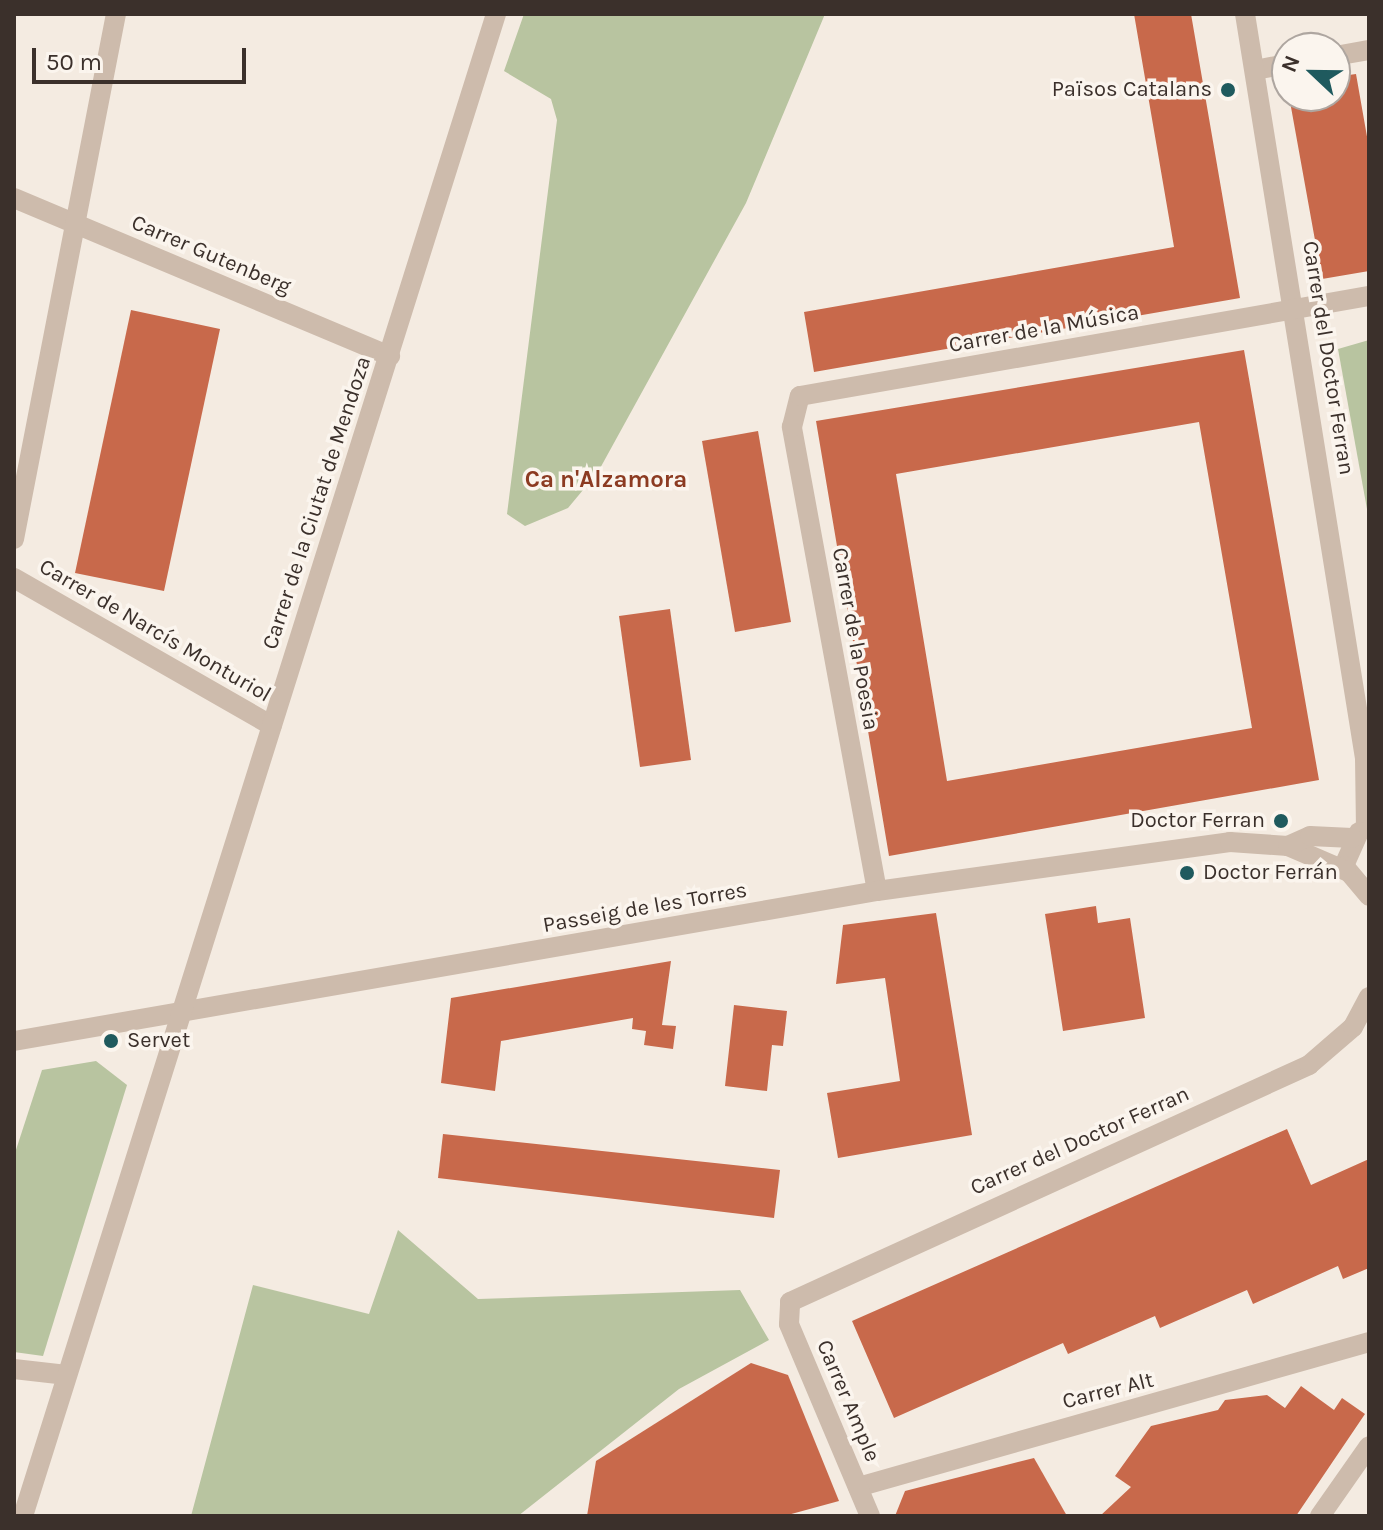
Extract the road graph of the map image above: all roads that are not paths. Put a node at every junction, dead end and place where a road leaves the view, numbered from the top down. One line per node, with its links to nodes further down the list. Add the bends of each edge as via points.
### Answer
1 (116, 14): 7 (street)
2 (496, 14): 10 (street, Carrer de la Ciutat de Mendoza)
3 (1245, 14): 5 (street, Carrer del Doctor Ferran)
4 (1271, 67): 5 (street)
5 (1255, 70): 9 (street, Carrer del Doctor Ferran)
6 (14, 198): 7 (street, Carrer Gutenberg)
7 (78, 225): 10 (street, Carrer Gutenberg); 12 (street)
8 (1369, 296): 9 (street, Carrer de la Música)
9 (1297, 309): 11 (street, Carrer de la Música); 15 (street, Carrer del Doctor Ferran)
10 (390, 356): 14 (street, Carrer de la Ciutat de Mendoza)
11 (800, 396): 19 (street, Carrer de la Poesia, via 792,427)
12 (14, 539)
13 (14, 578): 14 (street, Carrer de Narcís Monturiol)
14 (272, 726): 22 (street, Carrer de la Ciutat de Mendoza)
15 (1367, 760): 16 (street, Carrer del Doctor Ferran)
16 (1362, 831): 17 (street, Passeig de les Torres, via 1310,836); 18 (street, Carrer del Doctor Ferran)
17 (1288, 846): 18 (street, Passeig de les Torres); 19 (street, Passeig de les Torres, via 1230,842)
18 (1346, 871): 20 (street)
19 (877, 891): 22 (street, Passeig de les Torres)
20 (1369, 896)
21 (1369, 997): 24 (street, Carrer del Doctor Ferran, via 1353,1027 1309,1065)
22 (184, 1007): 23 (street, Passeig de les Torres); 27 (street, Carrer de la Ciutat de Mendoza)
23 (14, 1041)
24 (790, 1302): 29 (street, Carrer Ample, via 789,1324)
25 (1369, 1342): 29 (street, Carrer Alt)
26 (14, 1369): 27 (street)
27 (67, 1375): 30 (street, Carrer de la Ciutat de Mendoza)
28 (1369, 1446): 32 (street)
29 (858, 1487): 31 (street, Carrer Ample)
30 (23, 1516)
31 (870, 1516)
32 (1320, 1516)

